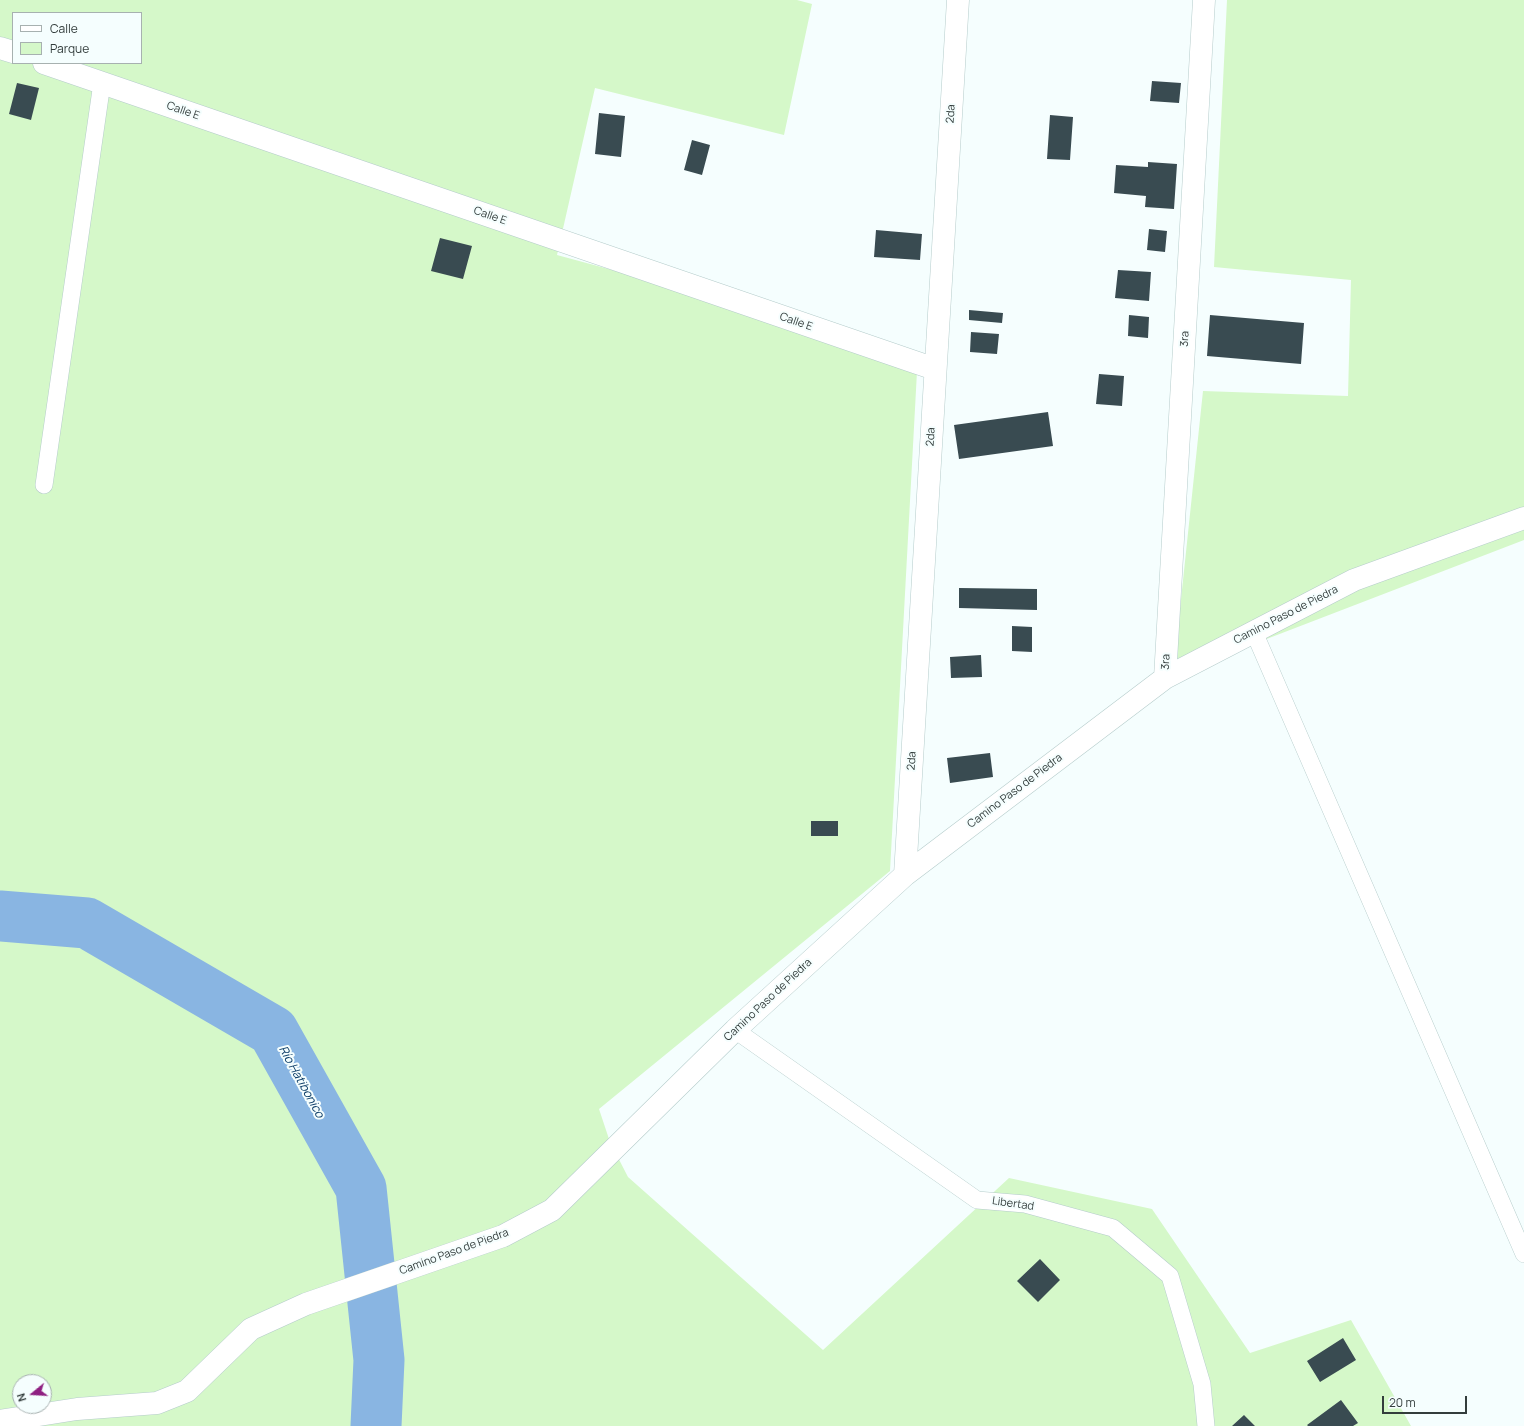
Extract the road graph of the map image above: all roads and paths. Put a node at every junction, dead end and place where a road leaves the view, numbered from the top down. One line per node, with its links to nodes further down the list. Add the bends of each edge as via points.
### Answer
1 (958, 0): 7 (street, 2da)
2 (1204, 0): 11 (street, 3ra)
3 (0, 48): 4 (street)
4 (12, 52)
5 (47, 64): 6 (street, Calle E)
6 (102, 83): 7 (street, Calle E); 8 (lane)
7 (935, 369): 12 (street, 2da)
8 (44, 485)
9 (1524, 518): 10 (street, Camino Paso de Piedra, via 1354,580)
10 (1254, 632): 11 (street, Camino Paso de Piedra); 14 (lane)
11 (1165, 678): 12 (street, Camino Paso de Piedra)
12 (905, 875): 13 (street, Camino Paso de Piedra)
13 (735, 1030): 15 (street, Camino Paso de Piedra, via 552,1210 503,1236 306,1304 251,1328 187,1391 157,1403 77,1408); 16 (lane, Libertad, via 977,1200 1026,1204 1113,1228 1170,1276 1202,1384)
14 (1524, 1254)
15 (0, 1421)
16 (1206, 1426)

